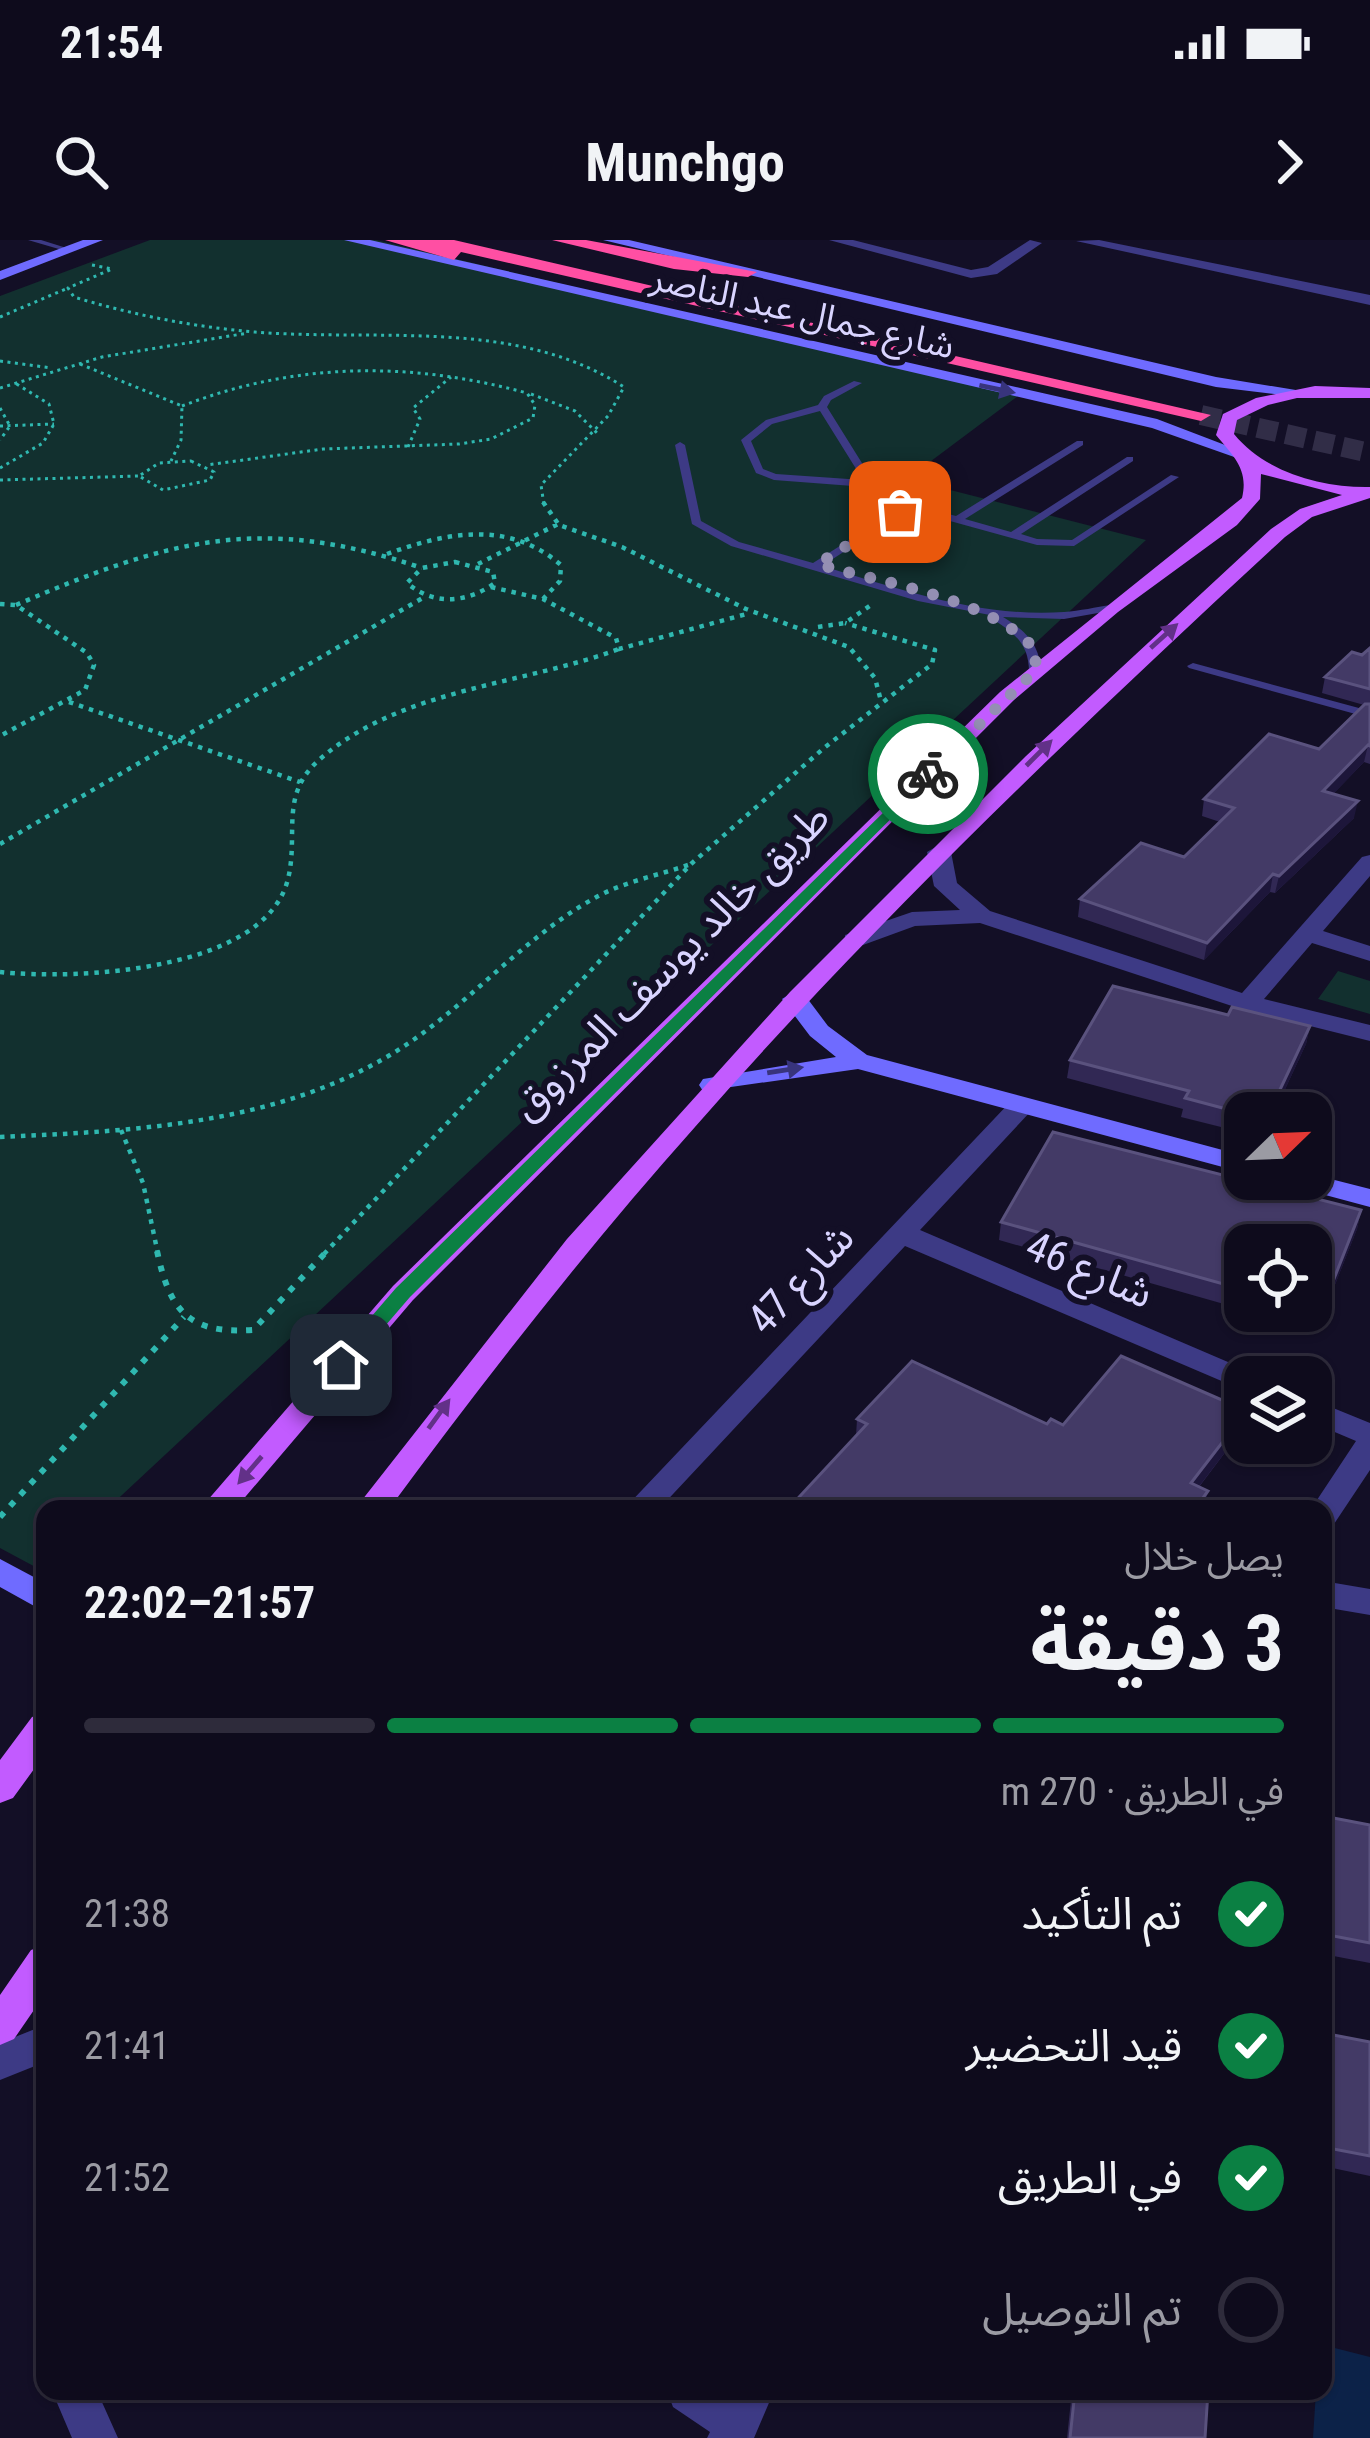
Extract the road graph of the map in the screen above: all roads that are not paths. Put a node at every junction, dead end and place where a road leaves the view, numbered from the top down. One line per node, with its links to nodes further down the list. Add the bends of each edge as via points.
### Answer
1 (32, 240): 12 (lane)
2 (96, 240): 12 (main road)
3 (351, 240): 16 (main road, شارع جمال عبد الناصر)
4 (394, 240): 16 (highway, via 643,301)
5 (431, 240): 22 (highway, شارع جمال عبد الناصر)
6 (511, 240): 20 (highway, شارع جمال عبد الناصر)
7 (561, 240): 13 (highway)
8 (610, 240): 13 (main road, شارع جمال عبد الناصر)
9 (836, 240): 11 (street, via 960,274 992,271)
10 (1084, 241): 11 (street); 15 (street)
11 (1042, 243)
12 (61, 253): 14 (main road)
13 (748, 272): 19 (main road, شارع جمال عبد الناصر, via 1216,382)
14 (0, 276)
15 (1370, 296)
16 (704, 324): 25 (main road, شارع جمال عبد الناصر, one-way to 25, via 1157,424)
17 (856, 382): 21 (lane)
18 (1364, 391): 19 (main road)
19 (1300, 392): 25 (main road, via 1229,418 1225,435)
20 (1221, 399)
21 (822, 407): 28 (lane); 28 (lane, via 769,422 746,440 760,471)
22 (1201, 416)
23 (1080, 442): 31 (lane)
24 (680, 445): 33 (lane, via 696,522 735,544)
25 (1242, 456): 29 (main road, via 1299,482); 34 (main road, طريق خالد يوسف المرزوق, via 1255,482 1251,499)
26 (1130, 459): 32 (lane)
27 (1174, 477): 32 (lane, via 1084,541)
28 (872, 484): 30 (lane)
29 (1370, 492): 39 (main road, one-way to 29, via 1278,533 1306,513)
30 (897, 509): 31 (lane); 33 (lane)
31 (957, 520): 32 (lane)
32 (1013, 535)
33 (818, 564): 35 (lane)
34 (1112, 608): 35 (lane, via 1076,617); 37 (main road, طريق خالد يوسف المرزوق)
35 (992, 615): 37 (lane, via 1036,651)
36 (1193, 666): 38 (lane)
37 (1035, 671): 59 (main road, طريق خالد يوسف المرزوق, one-way to 59, via 403,1293)
38 (1370, 715)
39 (940, 852): 41 (street, via 946,886); 43 (main road)
40 (1370, 862): 42 (street)
41 (982, 916): 43 (street, via 912,919); 46 (street)
42 (1307, 934): 44 (street); 46 (street)
43 (854, 940): 45 (main road)
44 (1370, 954)
45 (795, 999): 48 (main road, via 819,1031); 49 (main road)
46 (1247, 1004): 47 (street)
47 (1370, 1033)
48 (858, 1060): 49 (main road, one-way to 48); 50 (main road)
49 (712, 1085): 60 (main road, one-way to 49, via 484,1353)
50 (1022, 1106): 51 (main road); 54 (street, شارع 47)
51 (1224, 1159)
52 (1332, 1188): 53 (main road)
53 (1370, 1198)
54 (901, 1233): 55 (street, شارع 46); 61 (street, شارع 47)
55 (1224, 1373)
56 (1332, 1419): 57 (street)
57 (1370, 1435)
58 (1370, 1445): 62 (street)
59 (224, 1500)
60 (378, 1500)
61 (649, 1500)
62 (1332, 1502)
63 (1332, 1595): 64 (street)
64 (1370, 1601)
65 (36, 1739): 66 (main road)
66 (0, 1788)
67 (36, 1975): 68 (main road)
68 (0, 2027)
69 (36, 2047): 70 (street)
70 (0, 2062)
71 (78, 2400): 74 (street)
72 (706, 2400): 73 (street)
73 (739, 2417)
74 (95, 2438)

